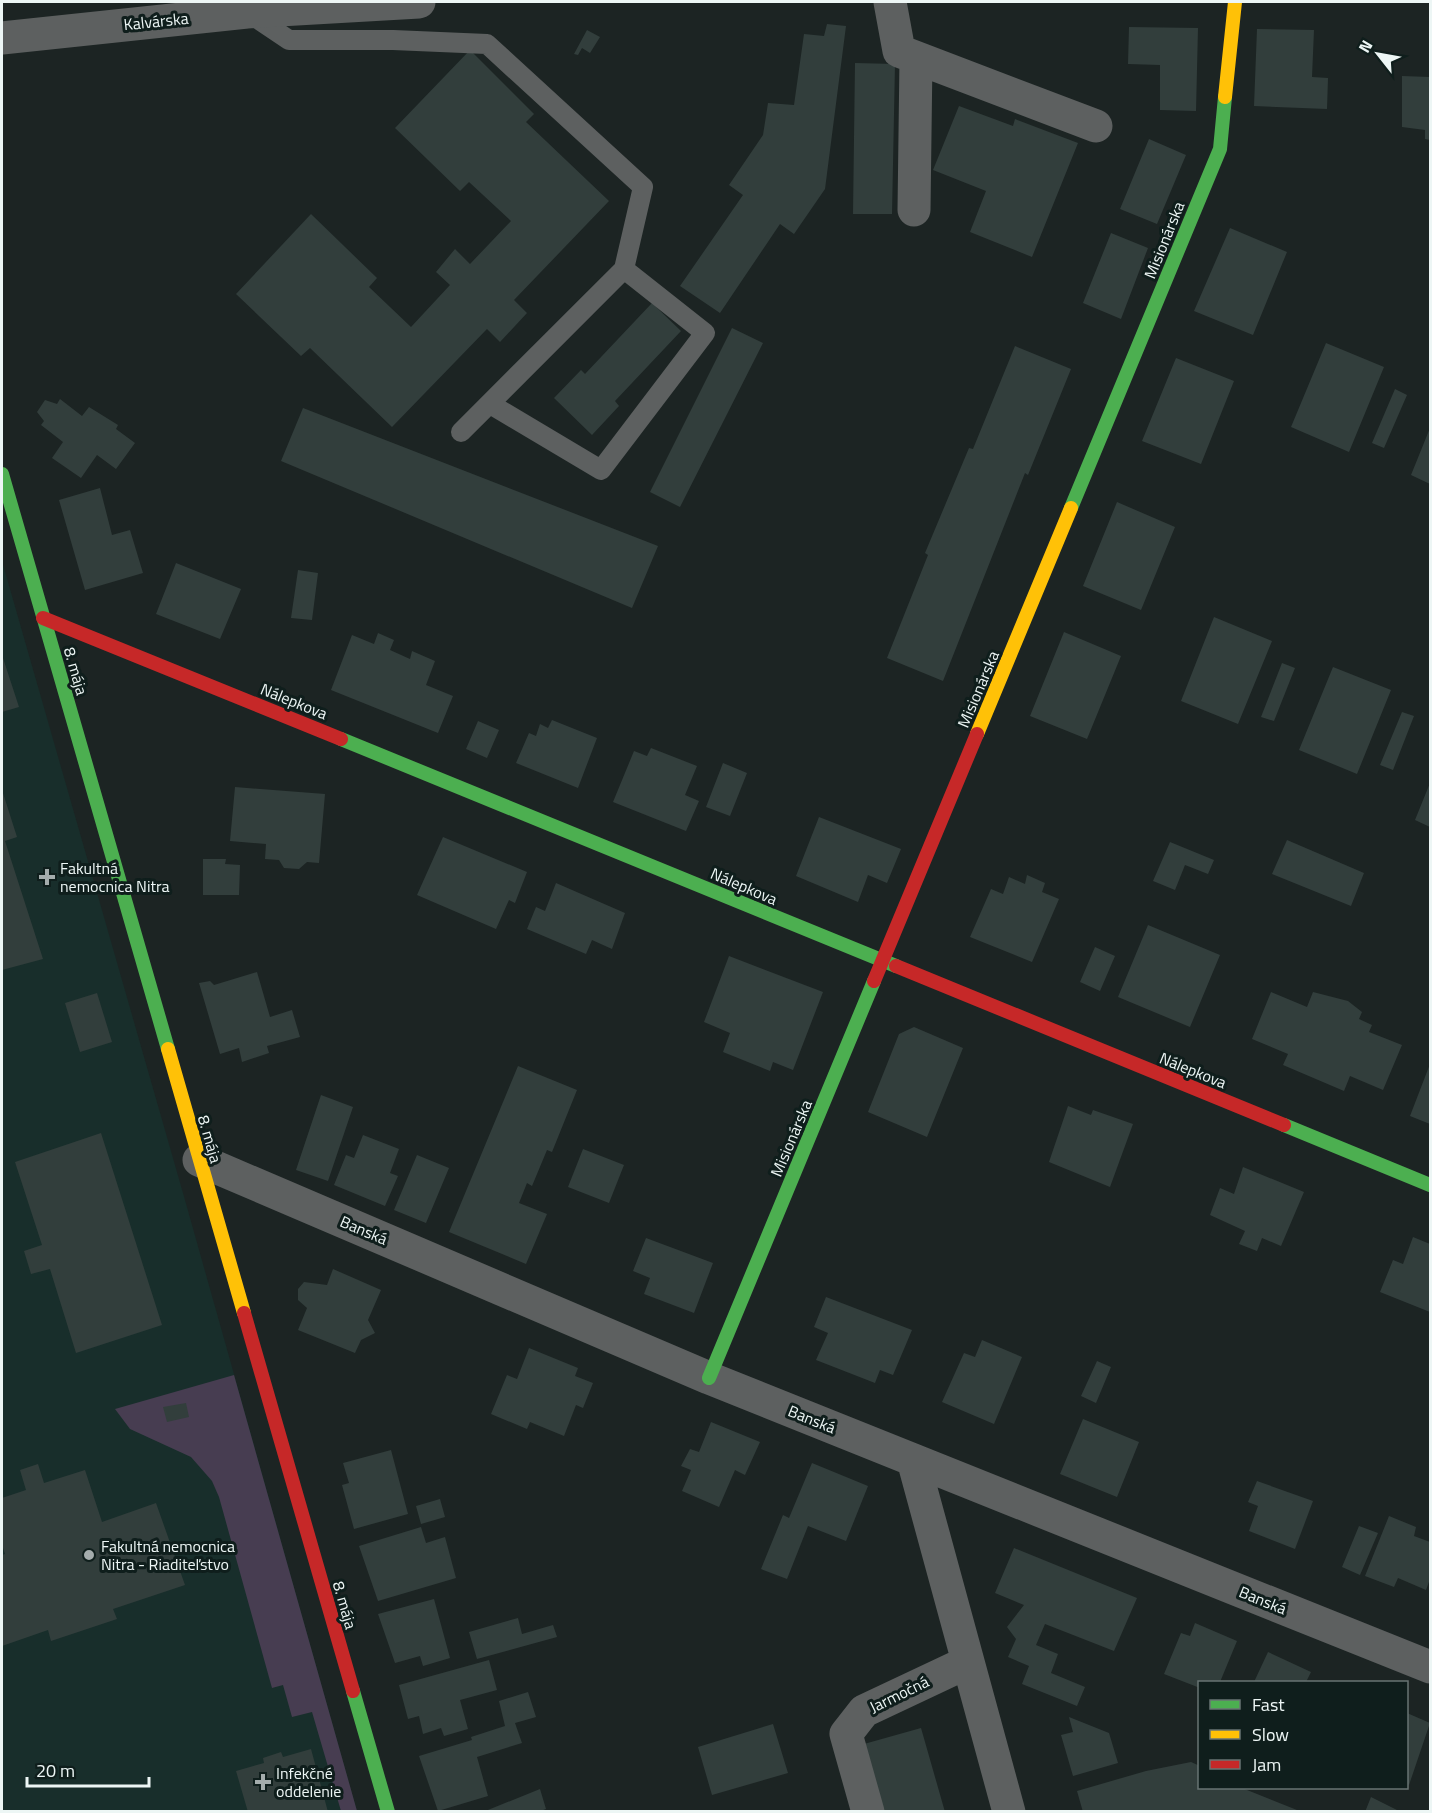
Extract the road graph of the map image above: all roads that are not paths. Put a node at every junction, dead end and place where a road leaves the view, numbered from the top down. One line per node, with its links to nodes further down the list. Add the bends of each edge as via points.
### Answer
1 (419, 2): 4 (street, Kalvárska)
2 (890, 2): 6 (street, via 899,51)
3 (1235, 2): 14 (street, Misionárska, via 1220,149)
4 (247, 12): 5 (street, Kalvárska); 9 (lane, via 289,40 487,44 643,187)
5 (2, 38)
6 (916, 58): 7 (street); 8 (street)
7 (1096, 126)
8 (914, 210)
9 (624, 269): 10 (lane); 10 (lane, via 705,333 601,470)
10 (490, 404): 11 (lane)
11 (461, 432)
12 (2, 474): 13 (street, 8. mája)
13 (44, 618): 14 (street, Nálepkova, via 564,828); 15 (street, 8. mája)
14 (882, 962): 16 (street, Nálepkova); 17 (street, Misionárska)
15 (199, 1160): 17 (street, Banská); 21 (street, 8. mája)
16 (1431, 1185)
17 (709, 1378): 18 (street, Banská)
18 (913, 1460): 19 (street); 20 (street, Banská)
19 (968, 1662): 22 (street, Jarmočná, via 864,1711 846,1734); 23 (street)
20 (1431, 1667)
21 (388, 1812)
22 (868, 1812)
23 (1009, 1812)

